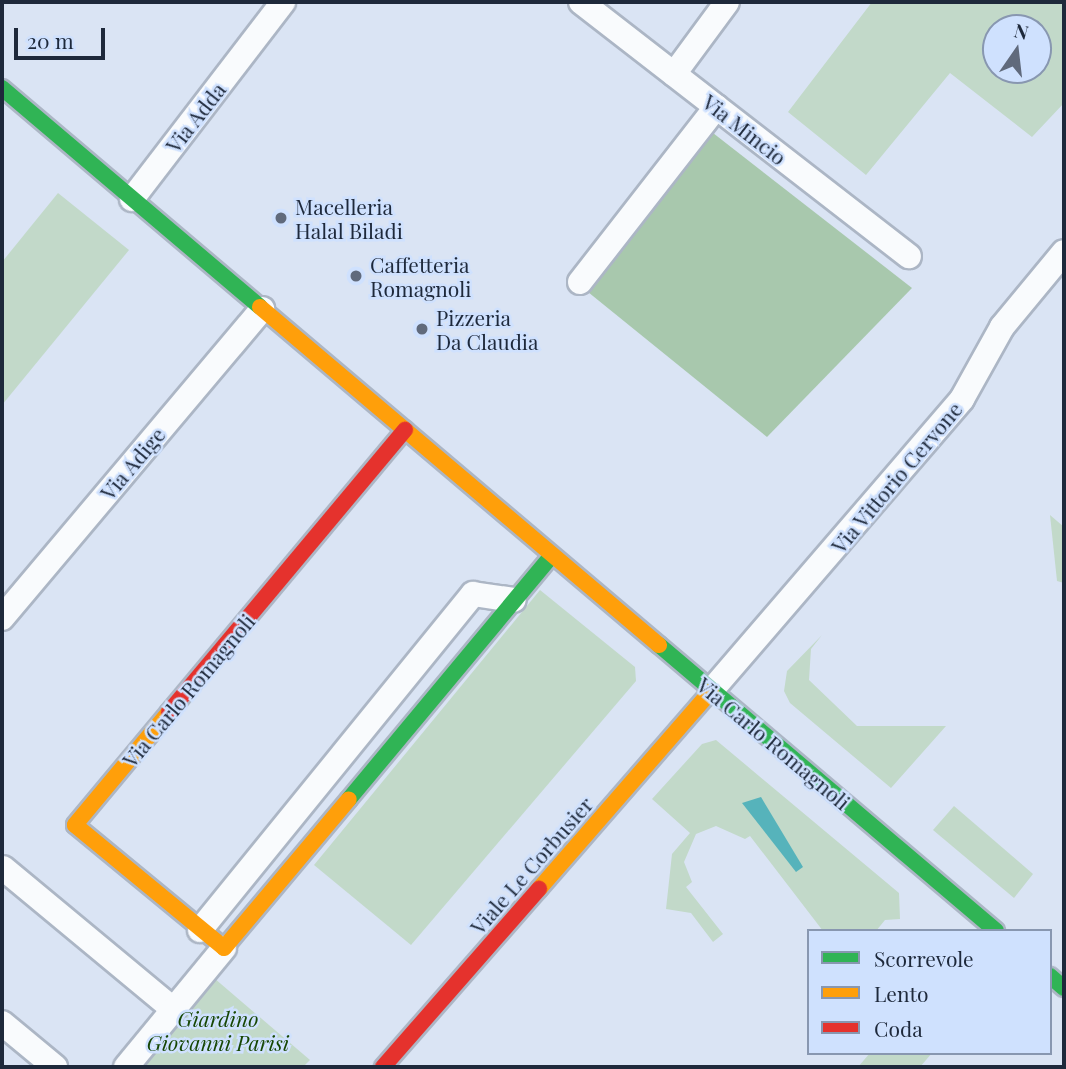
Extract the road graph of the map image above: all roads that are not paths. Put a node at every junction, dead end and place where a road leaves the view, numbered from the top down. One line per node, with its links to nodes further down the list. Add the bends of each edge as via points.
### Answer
1 (284, 2): 7 (street, Via Adda)
2 (581, 2): 4 (street, Via Mincio)
3 (727, 2): 4 (street)
4 (674, 74): 6 (street, Via Mincio)
5 (2, 88): 7 (street, Via Carlo Romagnoli)
6 (716, 107): 9 (street, Via Mincio); 10 (street)
7 (132, 199): 11 (street, Via Carlo Romagnoli)
8 (1064, 252): 16 (street, Via Vittorio Cervone, via 1002,327 962,399)
9 (909, 256)
10 (580, 282)
11 (262, 309): 12 (street, Via Carlo Romagnoli); 15 (street, Via Adige)
12 (405, 430): 13 (street, Via Carlo Romagnoli); 19 (street, Via Carlo Romagnoli, via 75,825)
13 (552, 555): 14 (street); 16 (street, Via Carlo Romagnoli)
14 (514, 600): 19 (street, via 473,594); 20 (street)
15 (4, 611)
16 (711, 691): 18 (street, Via Carlo Romagnoli); 25 (street, Viale Le Corbusier)
17 (3, 868): 21 (street)
18 (994, 929)
19 (200, 930): 20 (street, Via Carlo Romagnoli)
20 (224, 948): 21 (street)
21 (174, 1010): 24 (street)
22 (2, 1023): 23 (street)
23 (55, 1067)
24 (126, 1067)
25 (383, 1067)

